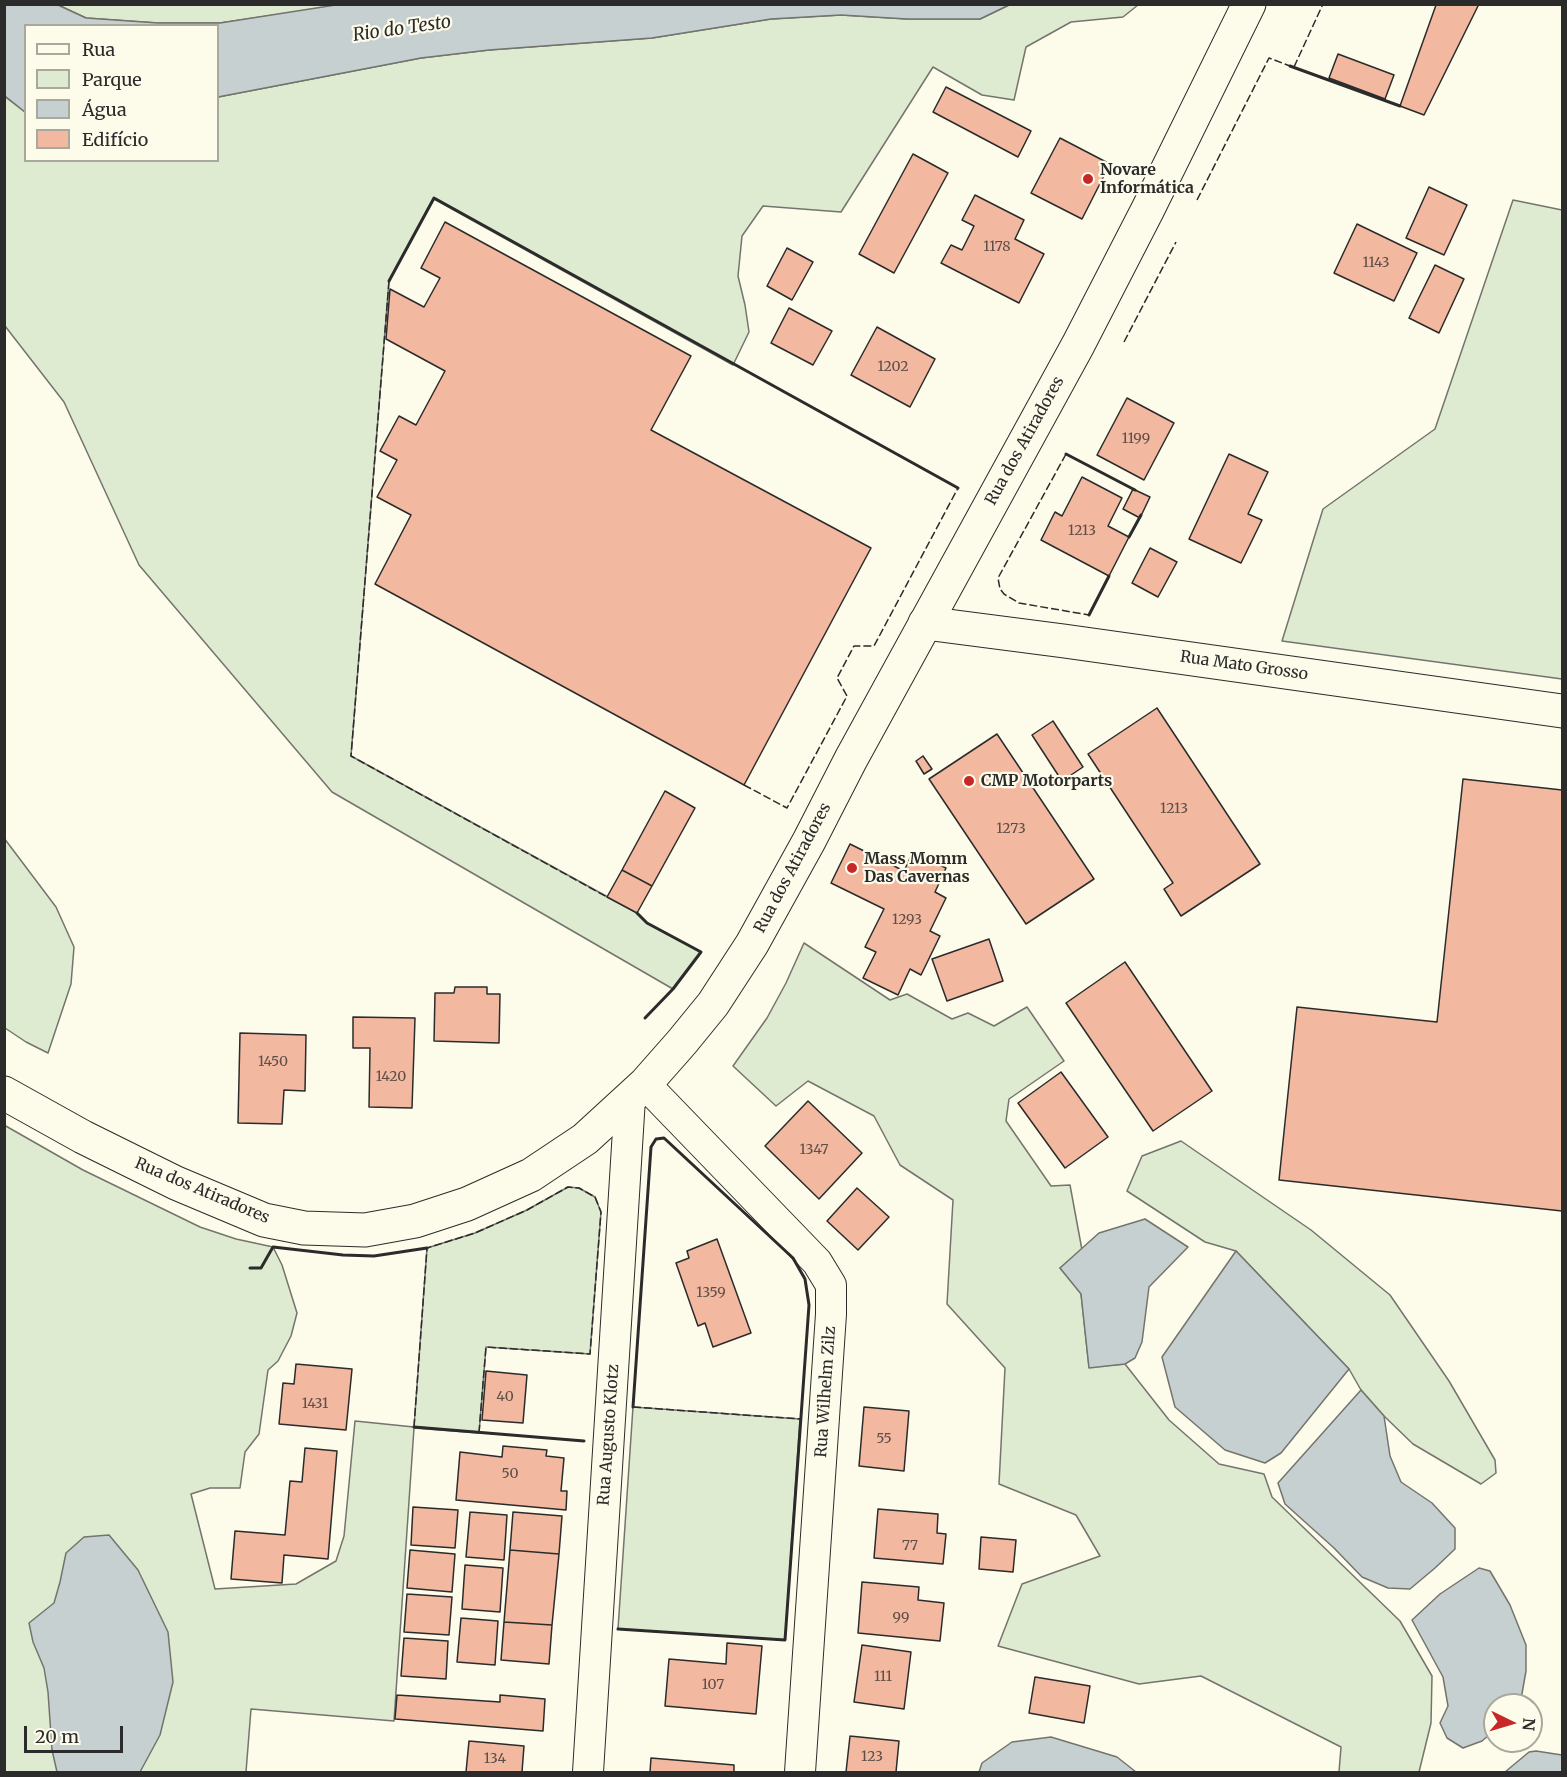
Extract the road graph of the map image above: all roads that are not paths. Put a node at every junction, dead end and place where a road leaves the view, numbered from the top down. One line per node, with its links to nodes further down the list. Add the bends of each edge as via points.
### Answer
1 (1249, 4): 2 (main road, Rua dos Atiradores, via 1100,303)
2 (925, 623): 3 (main road, Rua Mato Grosso); 4 (main road, Rua dos Atiradores, via 752,944 712,1004)
3 (1563, 711)
4 (638, 1091): 5 (main road, Rua dos Atiradores, via 585,1139 531,1175 467,1204 416,1221 365,1230 304,1228 264,1220 176,1183); 6 (street, Rua Augusto Klotz); 7 (street, Rua Wilhelm Zilz, via 817,1262 831,1285)
5 (4, 1093)
6 (588, 1773)
7 (800, 1773)

